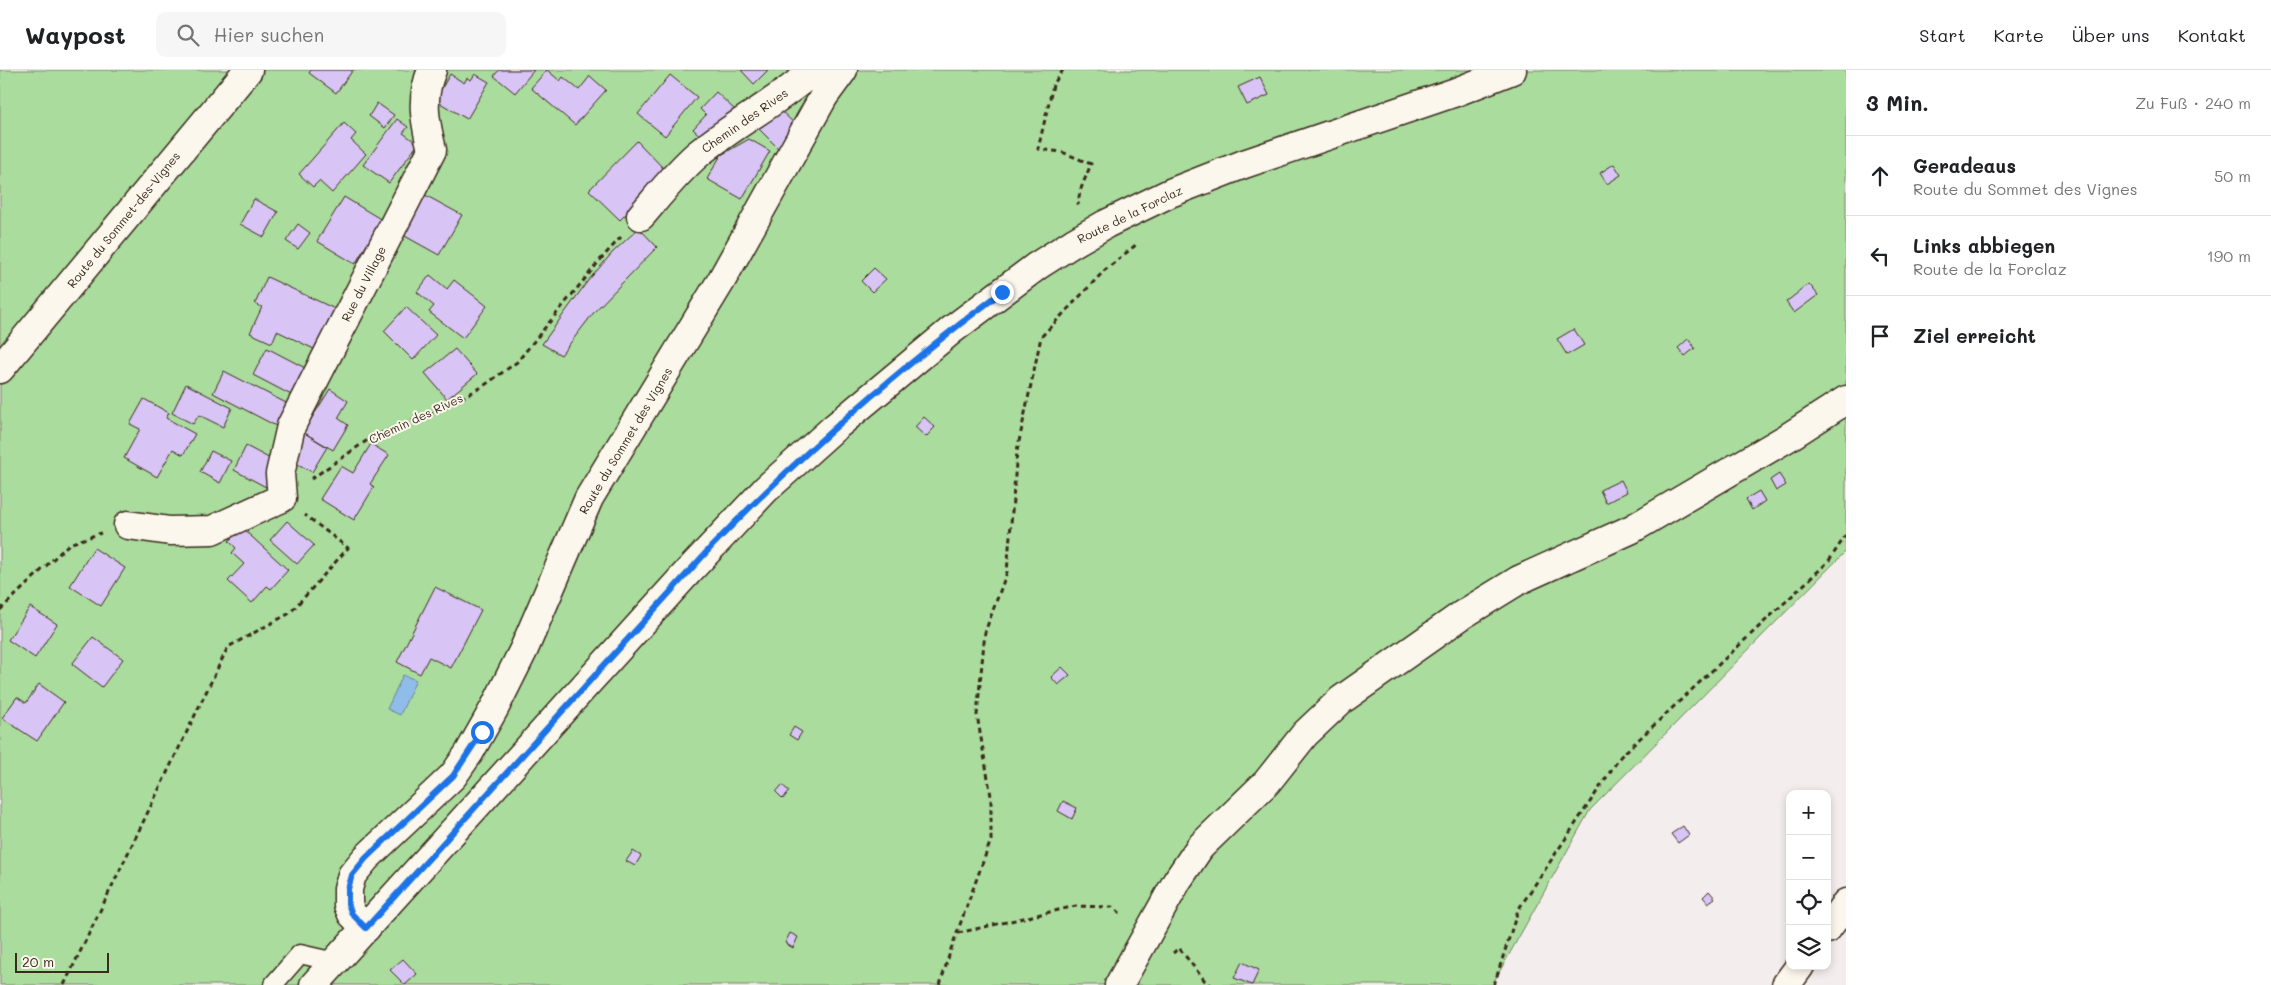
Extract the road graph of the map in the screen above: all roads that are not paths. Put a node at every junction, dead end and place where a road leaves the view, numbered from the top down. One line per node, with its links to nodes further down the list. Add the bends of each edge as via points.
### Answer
1 (248, 70): 7 (street, Route du Sommet-des-Vignes)
2 (432, 70): 9 (street, Rue du Village, via 423,116 432,150 291,426 280,474 282,498 212,530 170,531)
3 (814, 70): 6 (street, Chemin des Rives, via 699,154)
4 (843, 70): 12 (street, Route du Sommet des Vignes, via 824,96 721,282 589,498 524,649 469,753 453,776 352,875 348,904 352,914)
5 (1512, 70): 12 (street, Route de la Forclaz, via 1244,164 1141,207 1073,243 1002,292 871,396 790,467 712,546)
6 (641, 216)
7 (0, 369)
8 (1846, 400): 17 (street, via 1640,525 1519,580 1462,615 1347,695 1316,722 1267,782 1200,847)
9 (128, 525)
10 (1846, 903): 11 (street)
11 (1830, 925)
12 (366, 928): 13 (street, Route de la Forclaz)
13 (335, 962): 15 (lane, via 300,954); 16 (street, Route de la Forclaz)
14 (1797, 970): 18 (street)
15 (273, 985)
16 (314, 985)
17 (1119, 985)
18 (1786, 985)

